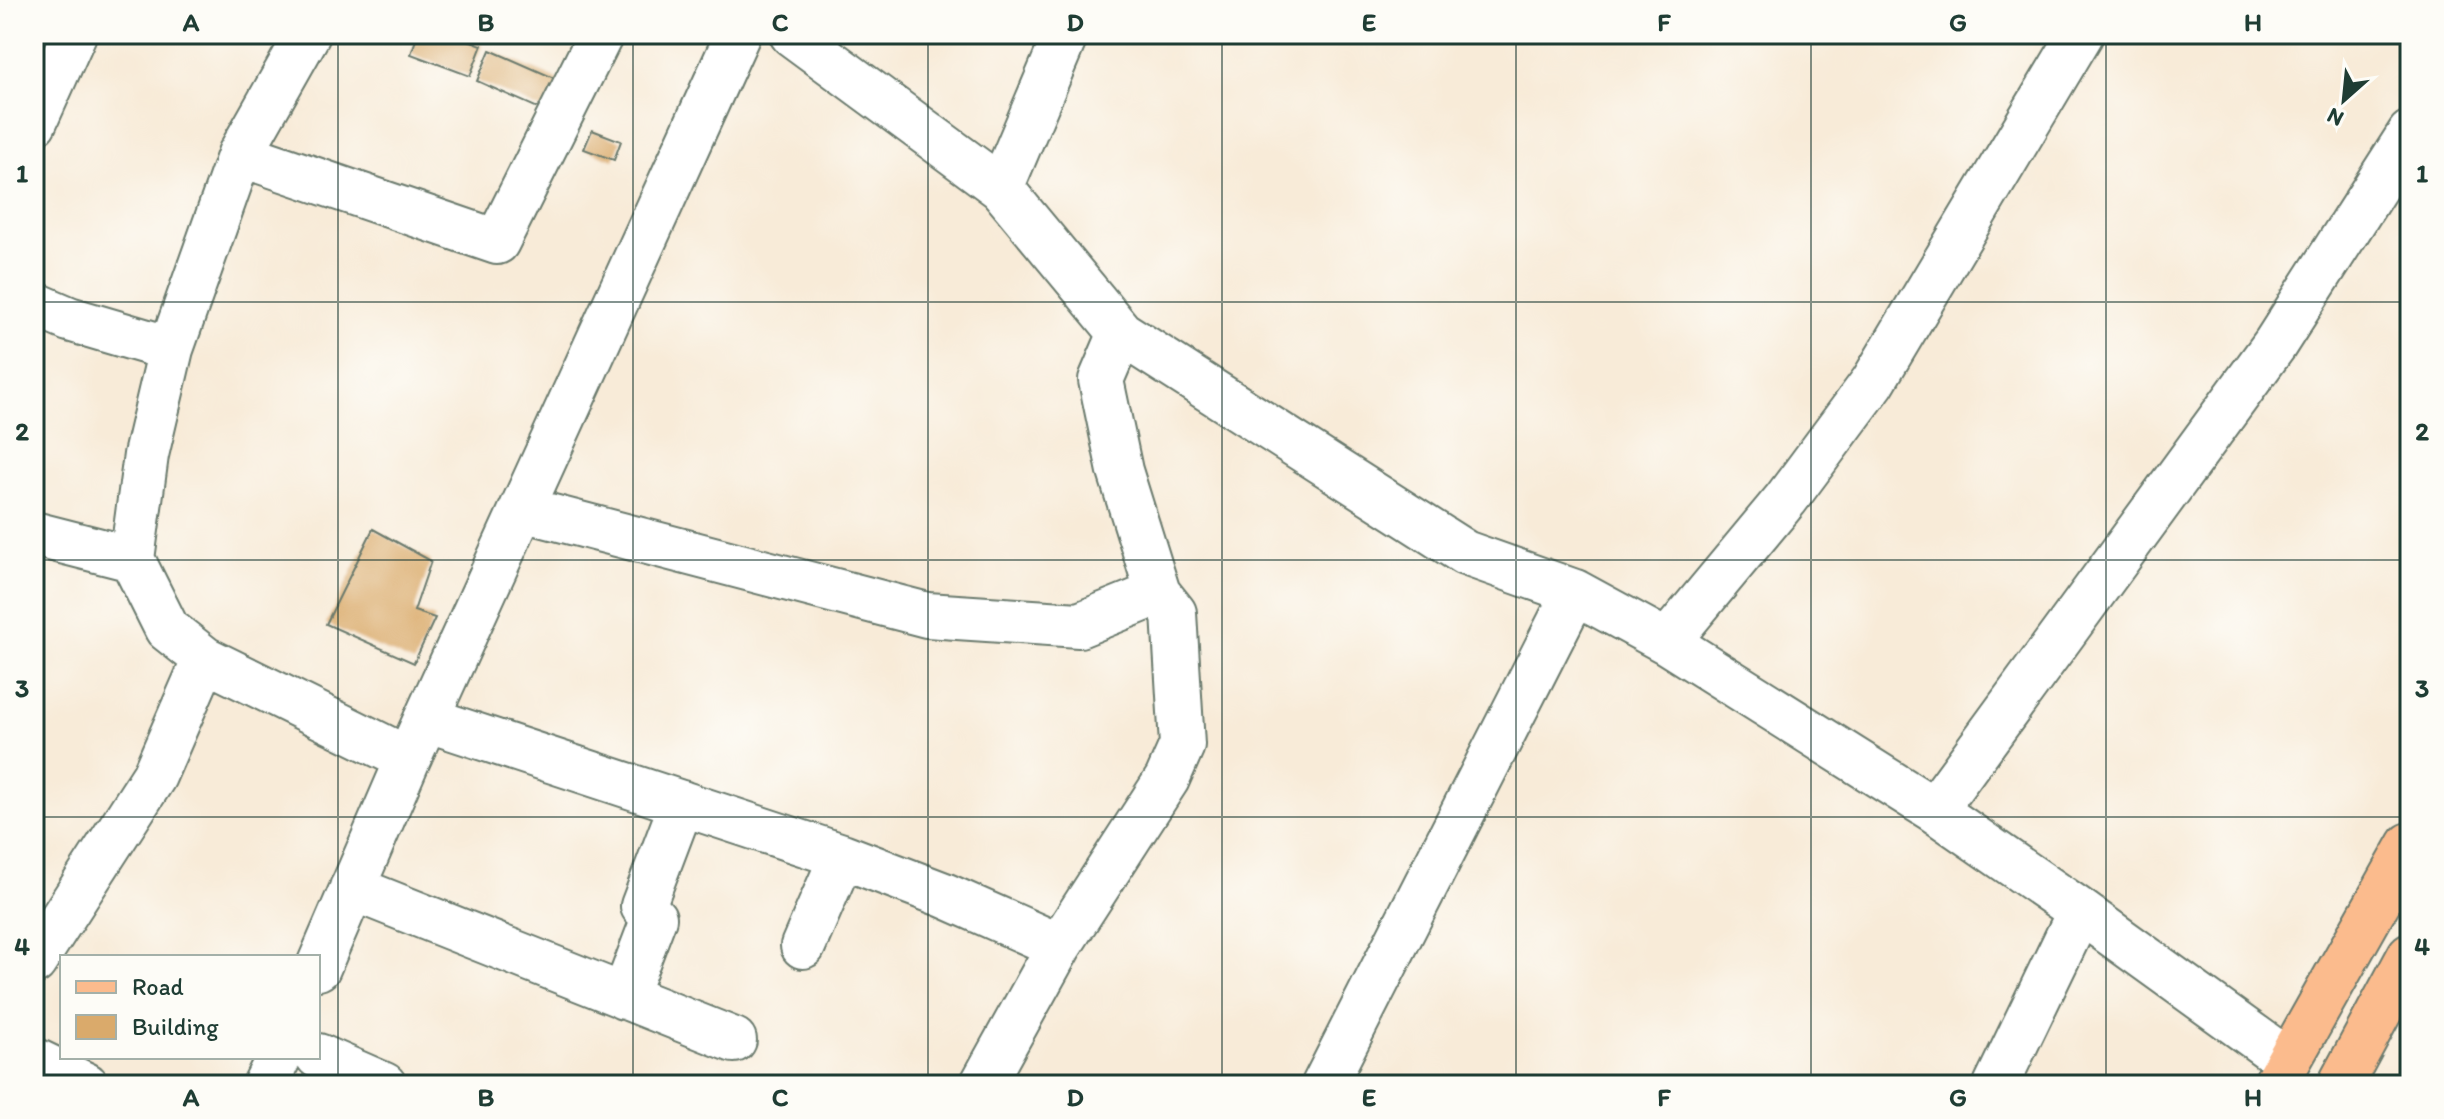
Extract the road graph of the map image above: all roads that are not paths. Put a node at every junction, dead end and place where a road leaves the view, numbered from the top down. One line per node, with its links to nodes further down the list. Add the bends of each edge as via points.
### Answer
1 (74, 34): 8 (street)
2 (308, 34): 10 (street)
3 (601, 34): 10 (street, via 497,242)
4 (738, 34): 15 (street)
5 (792, 34): 11 (street)
6 (1066, 34): 11 (street)
7 (2081, 34): 20 (street, via 1873,382 1786,499)
8 (34, 123)
9 (2410, 133): 25 (street, via 2275,344)
10 (240, 154): 14 (street)
11 (1001, 188): 13 (street)
12 (34, 304): 14 (street)
13 (1121, 333): 18 (street, via 1465,553); 19 (street, via 1101,380 1120,471)
14 (171, 349): 17 (street, via 146,455)
15 (522, 509): 19 (street, via 927,615 1079,625); 22 (street)
16 (34, 534): 17 (street)
17 (132, 559): 21 (street, via 167,629)
18 (1575, 592): 20 (street); 45 (street)
19 (1158, 593): 31 (street, via 1174,613 1182,745 1167,779)
20 (1667, 642): 25 (street)
21 (205, 659): 23 (street); 33 (street, via 154,776)
22 (426, 719): 23 (street); 24 (street)
23 (408, 759): 28 (street)
24 (682, 803): 27 (street); 35 (street, via 643,906 654,918)
25 (1934, 810): 29 (street)
26 (2410, 845): 40 (main road)
27 (842, 856): 30 (street); 31 (street)
28 (352, 888): 34 (street); 35 (street)
29 (2080, 911): 40 (street); 46 (street)
30 (803, 946)
31 (1059, 946): 44 (street)
32 (2410, 955): 47 (main road)
33 (34, 962)
34 (320, 963)
35 (624, 997): 36 (street)
36 (734, 1040)
37 (320, 1057): 43 (street)
38 (278, 1059): 42 (street)
39 (34, 1060): 41 (street)
40 (2282, 1073)
41 (86, 1085)
42 (265, 1085)
43 (384, 1085)
44 (982, 1085)
45 (1324, 1085)
46 (1996, 1085)
47 (2340, 1085)

